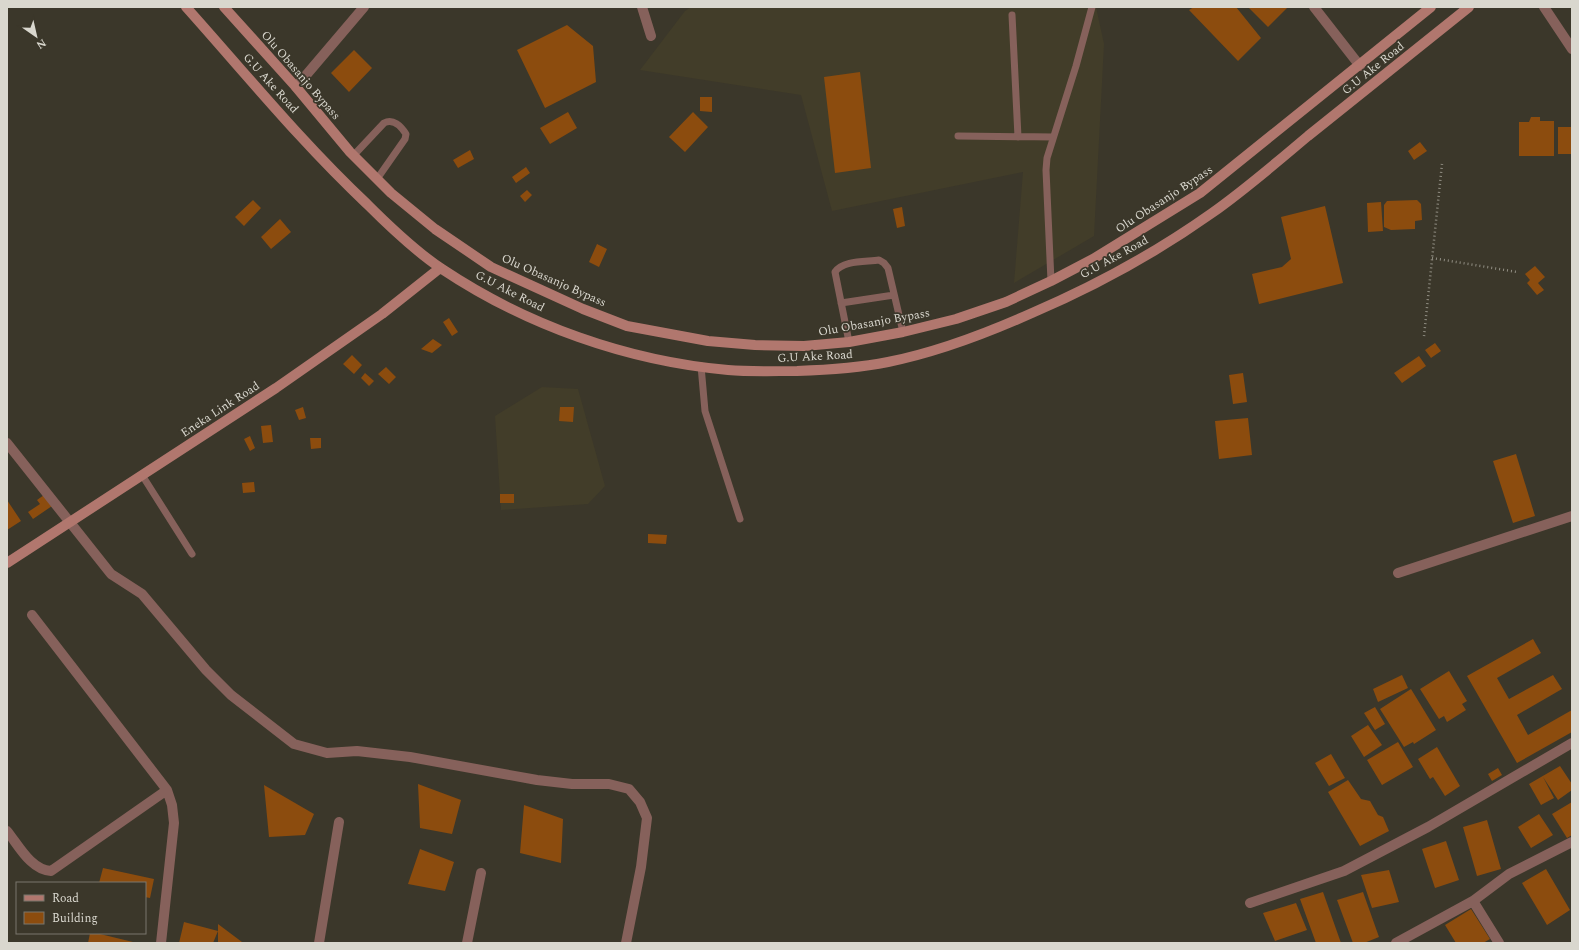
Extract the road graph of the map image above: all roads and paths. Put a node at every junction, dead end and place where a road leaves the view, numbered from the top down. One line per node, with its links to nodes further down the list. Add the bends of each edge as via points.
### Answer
1 (186, 7): 22 (main road, G.U Ake Road, via 348,186 391,228)
2 (224, 7): 14 (main road, Olu Obasanjo Bypass)
3 (364, 7): 14 (street)
4 (642, 7): 11 (street)
5 (1092, 7): 17 (lane)
6 (1314, 7): 13 (street)
7 (1431, 7): 13 (main road, Olu Obasanjo Bypass)
8 (1469, 7): 30 (main road, G.U Ake Road, via 1213,212 1112,275 1056,303 951,346 887,362 818,371 728,370)
9 (1544, 7): 12 (street)
10 (1012, 15): 16 (lane)
11 (651, 36)
12 (1572, 49)
13 (1360, 66): 24 (main road, Olu Obasanjo Bypass, via 1200,193 1112,248)
14 (296, 87): 18 (main road, Olu Obasanjo Bypass)
15 (958, 136): 16 (lane)
16 (1018, 137): 17 (lane)
17 (1053, 137): 24 (lane, via 1046,170)
18 (353, 156): 20 (main road, Olu Obasanjo Bypass); 20 (lane, via 389,121 393,121 403,130 406,134 405,139)
19 (1442, 164): 21 (path)
20 (377, 179): 29 (main road, Olu Obasanjo Bypass, via 435,229 491,267 627,326 755,345 804,346)
21 (1432, 258): 23 (path); 28 (path)
22 (440, 268): 30 (main road, G.U Ake Road, via 493,299 561,330 626,352); 32 (main road, Eneka Link Road, via 382,314 276,388)
23 (1517, 272)
24 (1051, 281): 27 (main road, Olu Obasanjo Bypass, via 1006,302)
25 (894, 295): 26 (lane); 26 (lane, via 888,268 880,260 844,265 835,272); 27 (lane)
26 (841, 303): 29 (lane)
27 (903, 332): 29 (main road, Olu Obasanjo Bypass)
28 (1424, 336)
29 (849, 342)
30 (701, 366): 34 (lane, via 706,411)
31 (7, 443): 35 (street)
32 (142, 475): 35 (main road, Eneka Link Road); 36 (lane)
33 (1572, 516): 38 (street)
34 (740, 519)
35 (70, 522): 37 (main road, Eneka Link Road); 51 (street, via 111,574 142,594 206,670 231,695 294,744 327,753 357,751 403,756 537,780 572,784 609,784 629,789 640,802 647,818 641,867)
36 (192, 554)
37 (7, 563)
38 (1398, 574)
39 (32, 615): 41 (street)
40 (1572, 743): 47 (street, via 1428,827 1344,871)
41 (167, 790): 43 (street, via 51,872 35,866); 48 (street, via 174,823)
42 (339, 822): 49 (street)
43 (7, 831)
44 (1572, 842): 46 (street, via 1509,874)
45 (481, 873): 50 (street)
46 (1473, 901): 52 (street); 53 (street)
47 (1250, 903)
48 (161, 943)
49 (319, 943)
50 (467, 943)
51 (626, 943)
52 (1396, 943)
53 (1499, 943)

